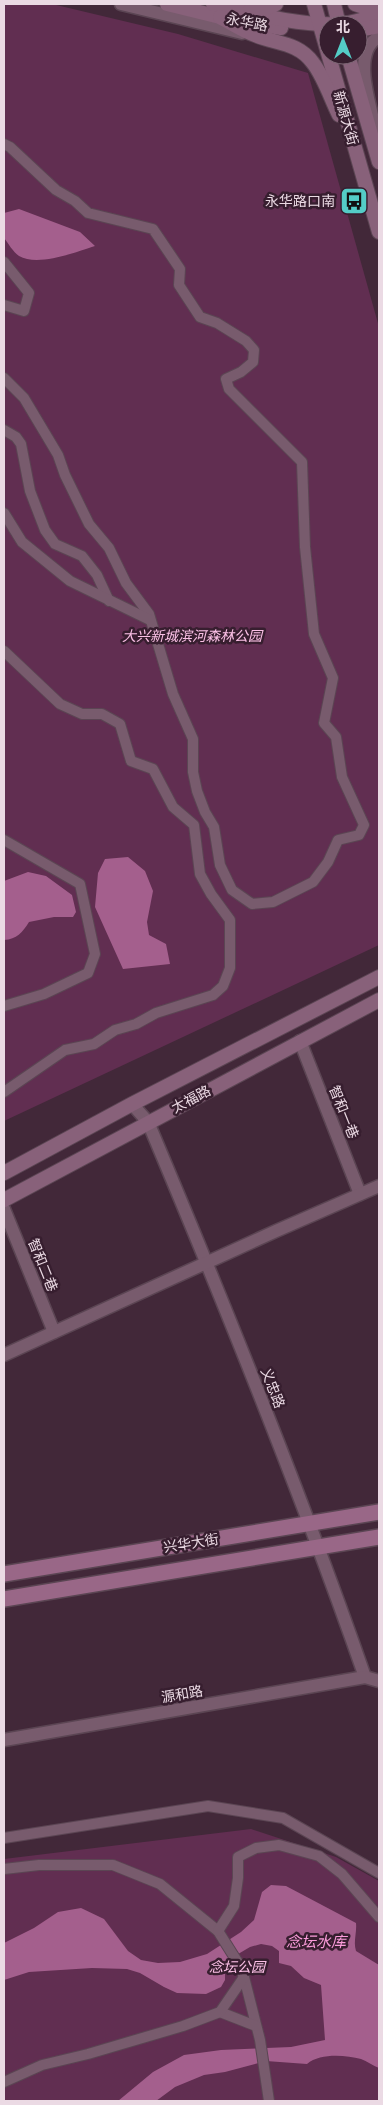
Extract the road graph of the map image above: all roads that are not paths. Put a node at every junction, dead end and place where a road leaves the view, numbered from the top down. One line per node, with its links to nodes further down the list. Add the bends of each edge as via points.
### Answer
1 (120, 4): 9 (street)
2 (167, 4): 7 (main road, 永华路)
3 (214, 4): 7 (main road, 永华路)
4 (276, 4): 7 (main road, via 264,9)
5 (355, 4): 6 (main road)
6 (379, 6)
7 (225, 10): 8 (main road, 永华路); 9 (main road)
8 (318, 29)
9 (254, 35): 13 (main road, via 292,46 312,62)
10 (379, 38): 15 (street, via 368,46 364,54 364,70)
11 (332, 65): 13 (main road, 新源大街)
12 (351, 65): 16 (main road, 新源大街)
13 (352, 141): 17 (main road, 新源大街)
14 (4, 144): 24 (street, via 56,190 88,213 153,229 180,269 179,285 200,317 246,341 254,350 253,362 226,379 229,390 302,462 305,547 314,634 333,678 324,723 336,737 342,777 364,825 359,835 338,840 328,862 313,882 273,902 252,904 232,890 220,865 214,827 205,812 193,772 193,739 173,694)
15 (379, 146)
16 (379, 162)
17 (379, 232)
18 (4, 262): 19 (street, via 30,293 24,311)
19 (4, 305)
20 (4, 378): 24 (street, via 24,398 58,455 64,475 89,524 109,548 126,583)
21 (4, 430): 23 (street, via 21,444 30,491 45,530 55,544 82,556 97,575)
22 (4, 513): 23 (street, via 22,542 70,581)
23 (108, 601): 24 (street)
24 (150, 620)
25 (4, 651): 31 (street, via 60,704 82,714 102,714 120,724 131,762 153,769 173,807 194,825 200,874 230,920 230,968 223,986 213,994 115,1030 94,1044 65,1050)
26 (4, 840): 29 (street, via 80,884 95,954 88,973 44,994)
27 (379, 978): 32 (main road, 太福路)
28 (379, 1000): 30 (main road, 太福路)
29 (4, 1006)
30 (300, 1041): 33 (main road, 太福路); 36 (street, 智和一巷)
31 (4, 1092)
32 (132, 1104): 33 (street, 义忠路); 34 (main road, 太福路)
33 (148, 1122): 37 (main road, 太福路); 39 (street, 义忠路)
34 (4, 1173)
35 (379, 1186): 36 (street)
36 (360, 1194): 39 (street)
37 (4, 1200)
38 (4, 1209): 40 (street, 智和二巷)
39 (207, 1262): 40 (street); 43 (street, 义忠路)
40 (54, 1332): 41 (street)
41 (4, 1355)
42 (379, 1512): 43 (main road, 兴华大街)
43 (310, 1523): 45 (street, 义忠路); 46 (main road, 兴华大街)
44 (379, 1537): 45 (main road, 兴华大街)
45 (320, 1548): 47 (main road, 兴华大街); 48 (street, 义忠路)
46 (4, 1574)
47 (4, 1598)
48 (365, 1677): 49 (street); 50 (street, 源和路)
49 (379, 1681)
50 (4, 1740)
51 (4, 1838): 53 (street, via 208,1806 283,1818)
52 (4, 1869): 55 (street, via 113,1866 160,1884)
53 (379, 1873)
54 (379, 1917): 55 (street, via 342,1874 318,1856 279,1845 256,1848 238,1857 234,1906)
55 (218, 1931): 56 (street)
56 (244, 1977): 57 (street); 58 (street)
57 (220, 2012): 58 (street); 59 (street, via 183,2026 42,2065)
58 (256, 2026): 60 (street)
59 (4, 2082)
60 (269, 2101)

